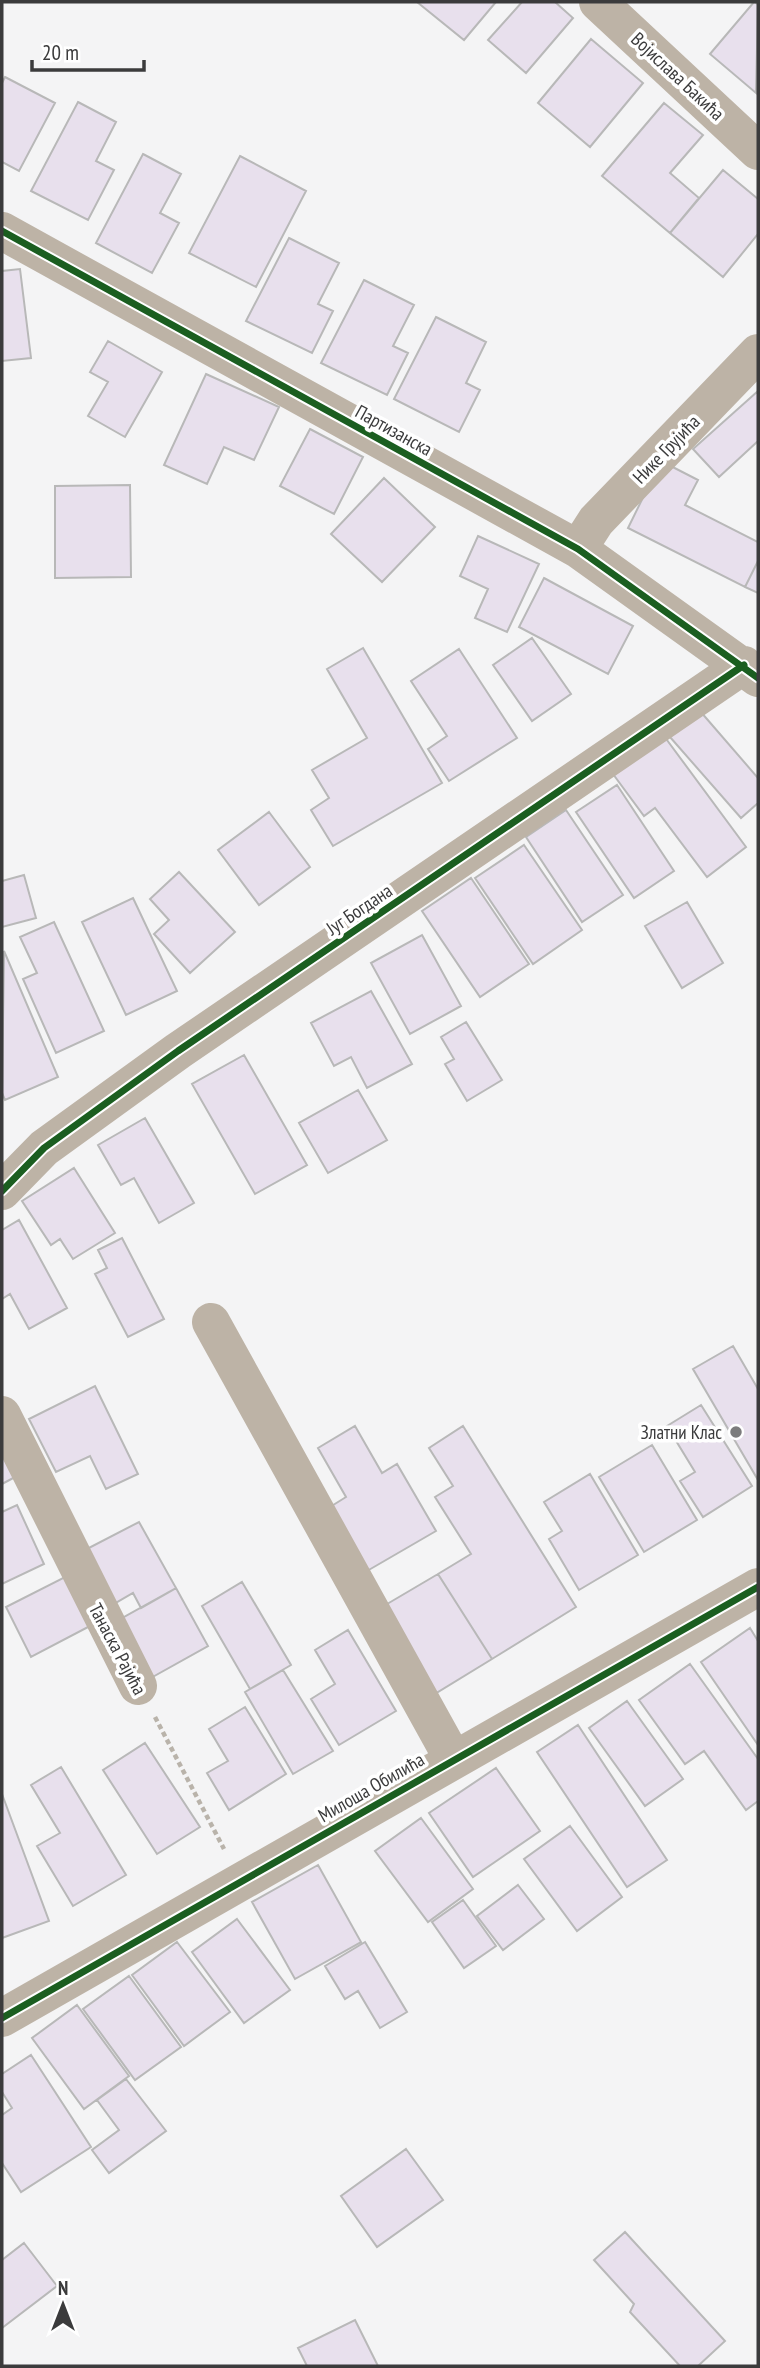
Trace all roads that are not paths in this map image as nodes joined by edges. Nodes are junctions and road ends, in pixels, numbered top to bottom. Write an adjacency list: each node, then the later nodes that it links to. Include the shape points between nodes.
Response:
1 (598, 2): 2 (street, Војислава Бакића)
2 (758, 150)
3 (2, 231): 5 (street, Партизанска)
4 (758, 353): 5 (street, Нике Грујића, via 596,522)
5 (578, 549): 6 (street, Партизанска)
6 (751, 671): 7 (street, Југ Богдана, via 178,1051 44,1148)
7 (2, 1191)
8 (211, 1322): 12 (street)
9 (2, 1415): 11 (street, Танаска Рајића)
10 (758, 1587): 12 (street, Милоша Обилића)
11 (138, 1686)
12 (453, 1759): 13 (street, Милоша Обилића)
13 (2, 2018)

